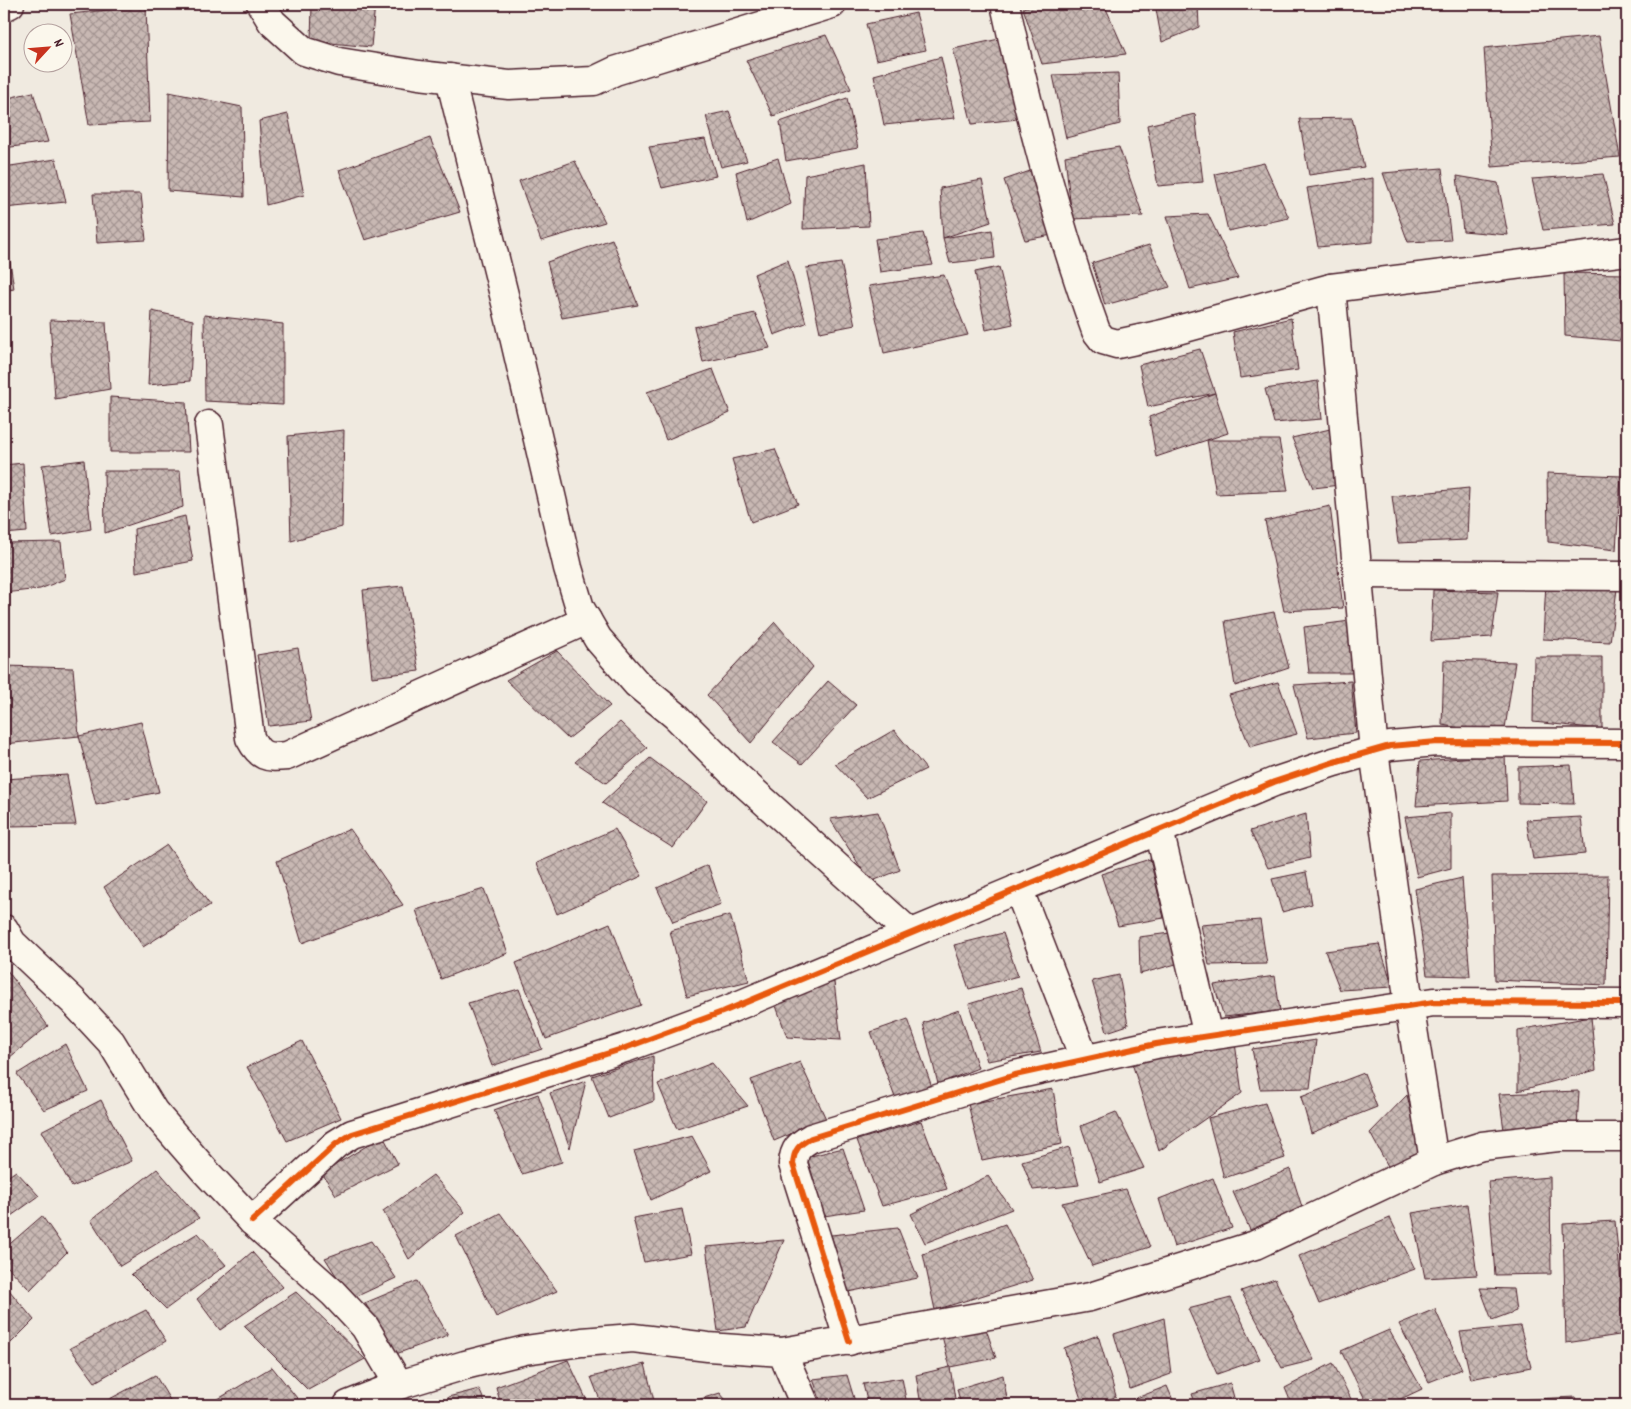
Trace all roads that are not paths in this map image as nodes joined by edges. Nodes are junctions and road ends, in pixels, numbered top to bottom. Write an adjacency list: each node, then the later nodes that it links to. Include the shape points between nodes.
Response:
1 (10, 4): 5 (street)
2 (261, 4): 6 (street, via 272,22 304,51 339,62)
3 (832, 4): 6 (street, via 615,71 594,81 509,84)
4 (1005, 4): 8 (street, via 1028,112 1068,256 1096,331 1103,340 1117,344 1163,334)
5 (4, 7)
6 (450, 78): 12 (street, via 568,568)
7 (1627, 251): 8 (street)
8 (1331, 288): 10 (street)
9 (209, 425): 12 (street, via 250,738 258,752 271,758 287,756)
10 (1358, 574): 11 (street); 14 (street)
11 (1627, 576)
12 (587, 620): 18 (street, via 598,639 637,684 676,716 731,771)
13 (1627, 743): 14 (street, via 1437,742 1390,746)
14 (1374, 751): 15 (street, via 1274,782); 20 (street)
15 (1159, 830): 16 (street); 21 (street)
16 (1018, 888): 18 (street); 22 (street)
17 (4, 929): 25 (street, via 12,943 111,1042 154,1112)
18 (910, 933): 25 (street, via 726,1011 634,1045 352,1134 336,1144)
19 (1627, 1003): 20 (street)
20 (1409, 1004): 21 (street); 24 (street)
21 (1208, 1036): 22 (street)
22 (1084, 1058): 26 (street, via 1015,1075 800,1144 794,1152 794,1164)
23 (1627, 1137): 24 (street, via 1558,1137 1482,1146)
24 (1434, 1161): 26 (street, via 1255,1245 1090,1297)
25 (252, 1221): 28 (street, via 333,1292 365,1327)
26 (849, 1341): 27 (street)
27 (782, 1352): 28 (street, via 634,1338 582,1342 525,1350); 30 (street)
28 (399, 1386): 29 (street)
29 (348, 1405)
30 (805, 1405)

